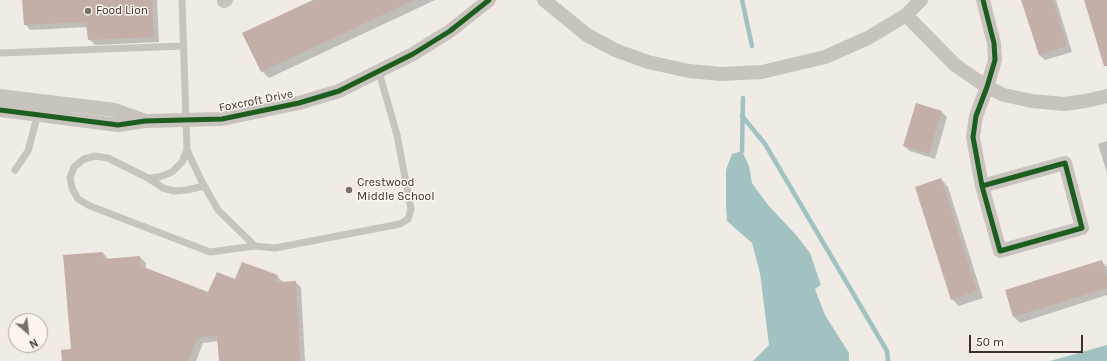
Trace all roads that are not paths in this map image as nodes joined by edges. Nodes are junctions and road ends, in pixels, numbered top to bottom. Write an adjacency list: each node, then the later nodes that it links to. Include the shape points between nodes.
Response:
1 (182, 0): 7 (lane)
2 (489, 0): 9 (street, Foxcroft Drive, via 450,31)
3 (544, 0): 6 (street, via 587,35 615,50 648,62 689,72 722,74 762,72 825,57 868,38)
4 (921, 0): 6 (street)
5 (983, 0): 10 (street, via 995,60)
6 (906, 15): 10 (street, via 955,65)
7 (183, 46): 8 (lane); 16 (lane)
8 (0, 53)
9 (379, 72): 16 (street, Foxcroft Drive, via 339,91 299,103 222,119); 23 (lane, via 397,135 410,209 408,219 400,224 275,248)
10 (987, 87): 12 (street, via 1004,95 1032,102 1064,104); 22 (street, via 976,116 973,137)
11 (0, 96): 14 (street, Foxcroft Drive)
12 (1107, 96)
13 (0, 110): 15 (street, Foxcroft Drive)
14 (115, 110): 15 (lane, via 99,114 45,110); 17 (street, Foxcroft Drive)
15 (41, 115): 17 (street, Foxcroft Drive, via 118,125); 19 (lane, via 36,121 28,151)
16 (184, 120): 17 (street, Foxcroft Drive); 18 (lane)
17 (145, 121)
18 (187, 150): 20 (lane, via 182,162 172,172); 21 (lane)
19 (15, 170)
20 (148, 178): 21 (lane, via 163,188 174,191); 23 (lane, via 108,158 95,156 84,159 74,167 70,178 78,199 90,206 210,252)
21 (204, 186): 23 (lane, via 218,210)
22 (982, 186): 22 (street, via 1000,251 1082,228 1065,164)
23 (254, 246)

